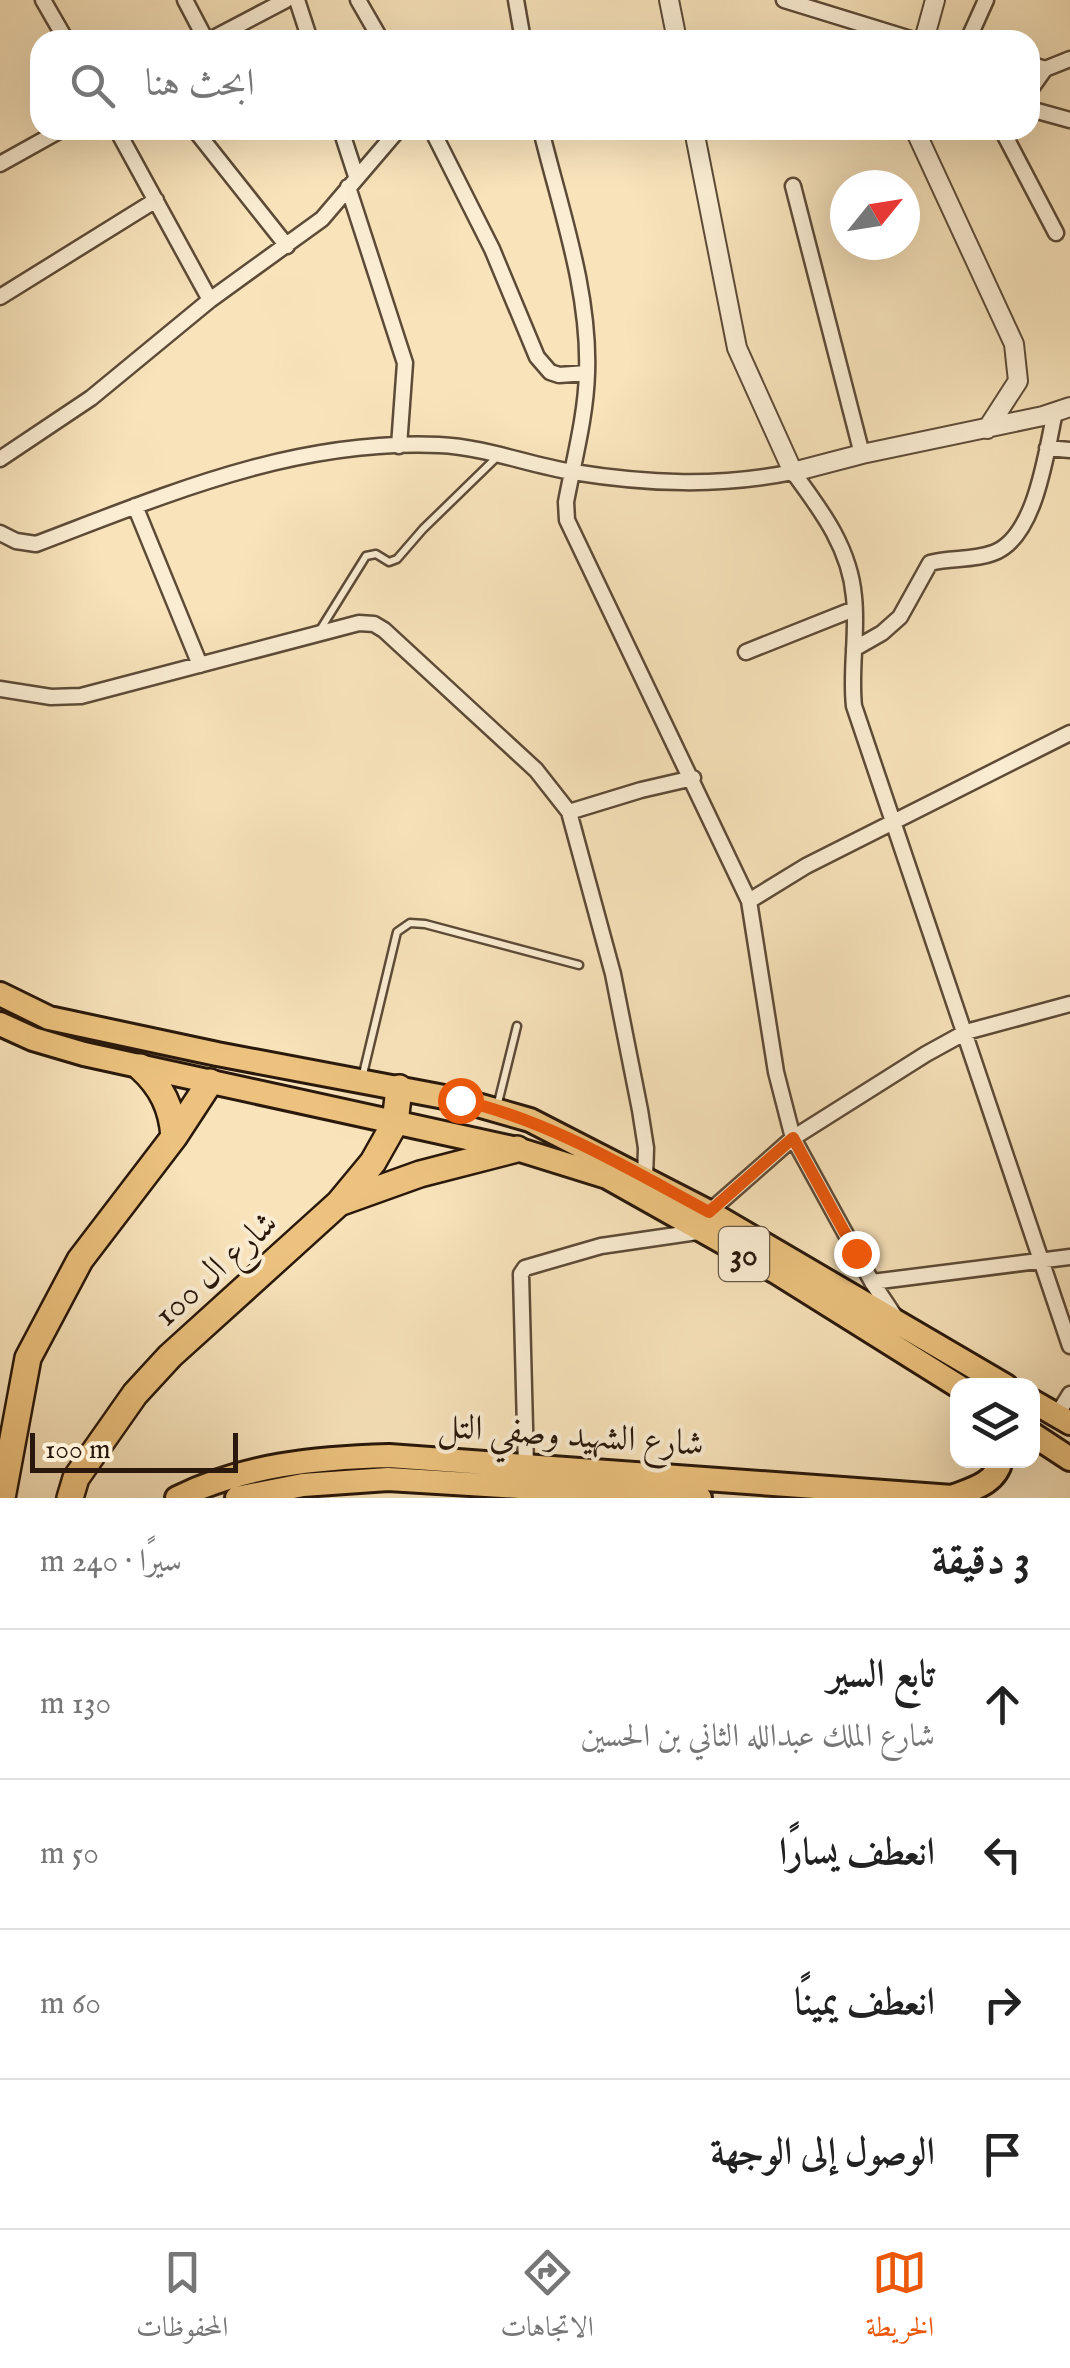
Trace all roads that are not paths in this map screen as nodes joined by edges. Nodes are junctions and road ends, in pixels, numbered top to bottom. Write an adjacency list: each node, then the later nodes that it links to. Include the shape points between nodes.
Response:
1 (44, 0): 11 (street)
2 (185, 0): 12 (street)
3 (286, 0): 13 (street)
4 (297, 0): 14 (street)
5 (358, 0): 15 (street)
6 (516, 0): 16 (street)
7 (669, 0): 17 (street)
8 (784, 0): 18 (street)
9 (935, 0): 19 (street)
10 (986, 0): 20 (street)
11 (60, 30)
12 (202, 30)
13 (228, 30)
14 (307, 30)
15 (375, 30)
16 (522, 30)
17 (675, 30)
18 (882, 30)
19 (927, 30)
20 (972, 30)
21 (1070, 59): 22 (street)
22 (1040, 65)
23 (1040, 112): 24 (street)
24 (1070, 120)
25 (43, 140): 35 (street)
26 (123, 140): 38 (street)
27 (203, 140): 40 (street)
28 (342, 140): 36 (street)
29 (389, 140): 36 (street)
30 (437, 140): 43 (street, via 536,357 559,375)
31 (543, 140): 43 (street, via 580,289)
32 (696, 140): 53 (street, via 736,348)
33 (920, 140): 45 (street, via 1014,344 1018,381)
34 (1007, 140): 39 (street)
35 (0, 163)
36 (352, 182): 40 (street, via 322,219); 46 (street, via 405,363)
37 (794, 186): 50 (street)
38 (156, 200): 41 (street); 42 (street)
39 (1056, 233)
40 (287, 246): 42 (street)
41 (0, 297)
42 (210, 300): 51 (street, via 91,398)
43 (587, 373): 52 (street)
44 (1062, 410): 45 (street); 47 (street)
45 (987, 428): 50 (street)
46 (399, 446): 49 (street); 54 (street, via 254,465)
47 (1046, 448): 48 (street); 58 (street, via 1029,511 1012,542 978,557 930,564 900,617)
48 (1070, 450)
49 (500, 454): 52 (street); 57 (lane, via 398,559 366,556)
50 (862, 454): 53 (street)
51 (0, 460)
52 (572, 472): 53 (street, via 676,484); 63 (street, via 567,520)
53 (792, 472): 56 (street, via 845,556)
54 (135, 506): 55 (street, via 36,544); 60 (street)
55 (0, 533)
56 (854, 609): 58 (street); 59 (street)
57 (317, 635): 60 (street); 64 (street, via 374,624 536,770)
58 (854, 649): 65 (street, via 854,706)
59 (746, 652)
60 (200, 665): 61 (street, via 82,696)
61 (0, 689)
62 (1070, 733): 65 (street)
63 (692, 778): 64 (street); 66 (street)
64 (569, 812): 85 (street, via 613,974 646,1148)
65 (894, 824): 66 (street); 72 (street)
66 (749, 901): 83 (street)
67 (579, 965): 77 (lane, via 410,923 397,932)
68 (6, 1000): 70 (street); 75 (main road, 30, via 49,1018)
69 (1070, 1004): 72 (street)
70 (0, 1023): 74 (main road, 30)
71 (517, 1026): 80 (lane)
72 (966, 1032): 83 (street); 89 (street)
73 (0, 1044): 74 (main road)
74 (48, 1044): 76 (main road, 30)
75 (217, 1054): 77 (main road, 30); 78 (main road)
76 (140, 1067): 78 (main road, 30); 82 (highway, via 169,1106)
77 (362, 1080): 79 (main road, 30)
78 (210, 1082): 81 (main road, 30); 82 (highway)
79 (399, 1088): 80 (main road, 30); 81 (highway, شارع ال 100)
80 (497, 1108): 85 (main road, 30)
81 (395, 1123): 84 (main road, 30); 86 (highway, شارع ال 100)
82 (174, 1137): 103 (highway, via 80,1260 28,1358)
83 (793, 1138): 87 (street); 90 (street)
84 (518, 1149): 86 (highway); 87 (main road, 30, via 607,1176)
85 (645, 1178): 87 (main road, 30)
86 (339, 1203): 101 (highway, شارع ال 100, via 170,1356 113,1421)
87 (707, 1222): 91 (main road, 30); 94 (main road, 30); 99 (street, via 524,1268)
88 (1070, 1257): 89 (street)
89 (1040, 1262): 90 (street); 92 (street)
90 (872, 1282): 91 (street)
91 (900, 1324): 93 (main road, 30)
92 (1070, 1346)
93 (992, 1378)
94 (950, 1381)
95 (1040, 1403): 96 (main road)
96 (1066, 1411)
97 (1040, 1439): 98 (main road)
98 (1070, 1458)
99 (526, 1466): 102 (main road, شارع الشهيد وصفي التل); 104 (main road, شارع الشهيد وصفي التل, via 320,1458 255,1470)
100 (999, 1468): 102 (main road, via 984,1484)
101 (73, 1488)
102 (952, 1497): 107 (main road, شارع الشهيد وصفي التل)
103 (2, 1498)
104 (177, 1498)
105 (238, 1498): 106 (main road, شارع الشهيد وصفي التل, via 388,1479)
106 (700, 1498)
107 (966, 1498)

